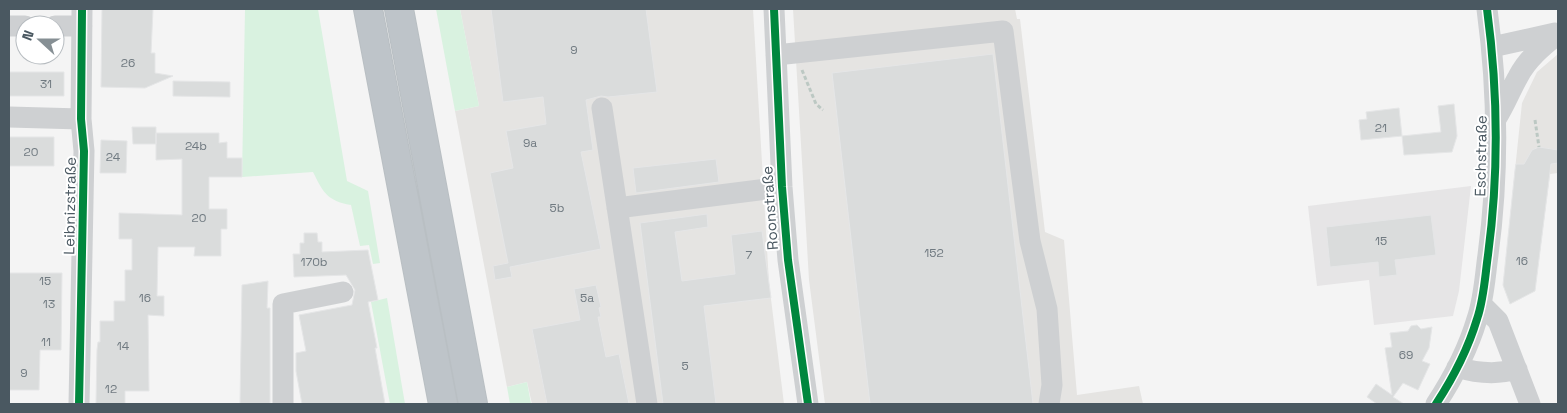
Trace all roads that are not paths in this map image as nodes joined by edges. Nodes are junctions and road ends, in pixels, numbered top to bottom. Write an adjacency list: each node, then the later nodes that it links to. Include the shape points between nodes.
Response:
1 (368, 9): 22 (highway)
2 (399, 9): 23 (highway)
3 (774, 9): 9 (street, Roonstraße)
4 (1487, 9): 8 (street, Eschstraße)
5 (82, 18): 6 (street); 12 (street, Leibnizstraße)
6 (65, 23)
7 (1558, 34): 8 (street); 13 (street, via 1539,50 1518,76)
8 (1492, 47): 13 (street, Eschstraße)
9 (776, 55): 14 (street, Roonstraße); 26 (street, via 1003,31 1030,242 1047,309 1052,385)
10 (602, 108): 15 (street)
11 (9, 117): 12 (street)
12 (82, 119): 20 (street, Leibnizstraße)
13 (1496, 119): 17 (street, Eschstraße, via 1494,203)
14 (782, 187): 15 (street); 25 (street, Roonstraße, via 795,318)
15 (617, 208): 24 (street)
16 (343, 292): 21 (street, via 283,304)
17 (1481, 304): 18 (street, Eschstraße, via 1467,348); 19 (street, via 1498,321)
18 (1457, 367): 19 (street, via 1503,373); 27 (street, Eschstraße)
19 (1517, 369): 28 (street)
20 (79, 404)
21 (282, 404)
22 (443, 404)
23 (473, 404)
24 (647, 404)
25 (808, 404)
26 (1049, 404)
27 (1436, 404)
28 (1530, 404)

